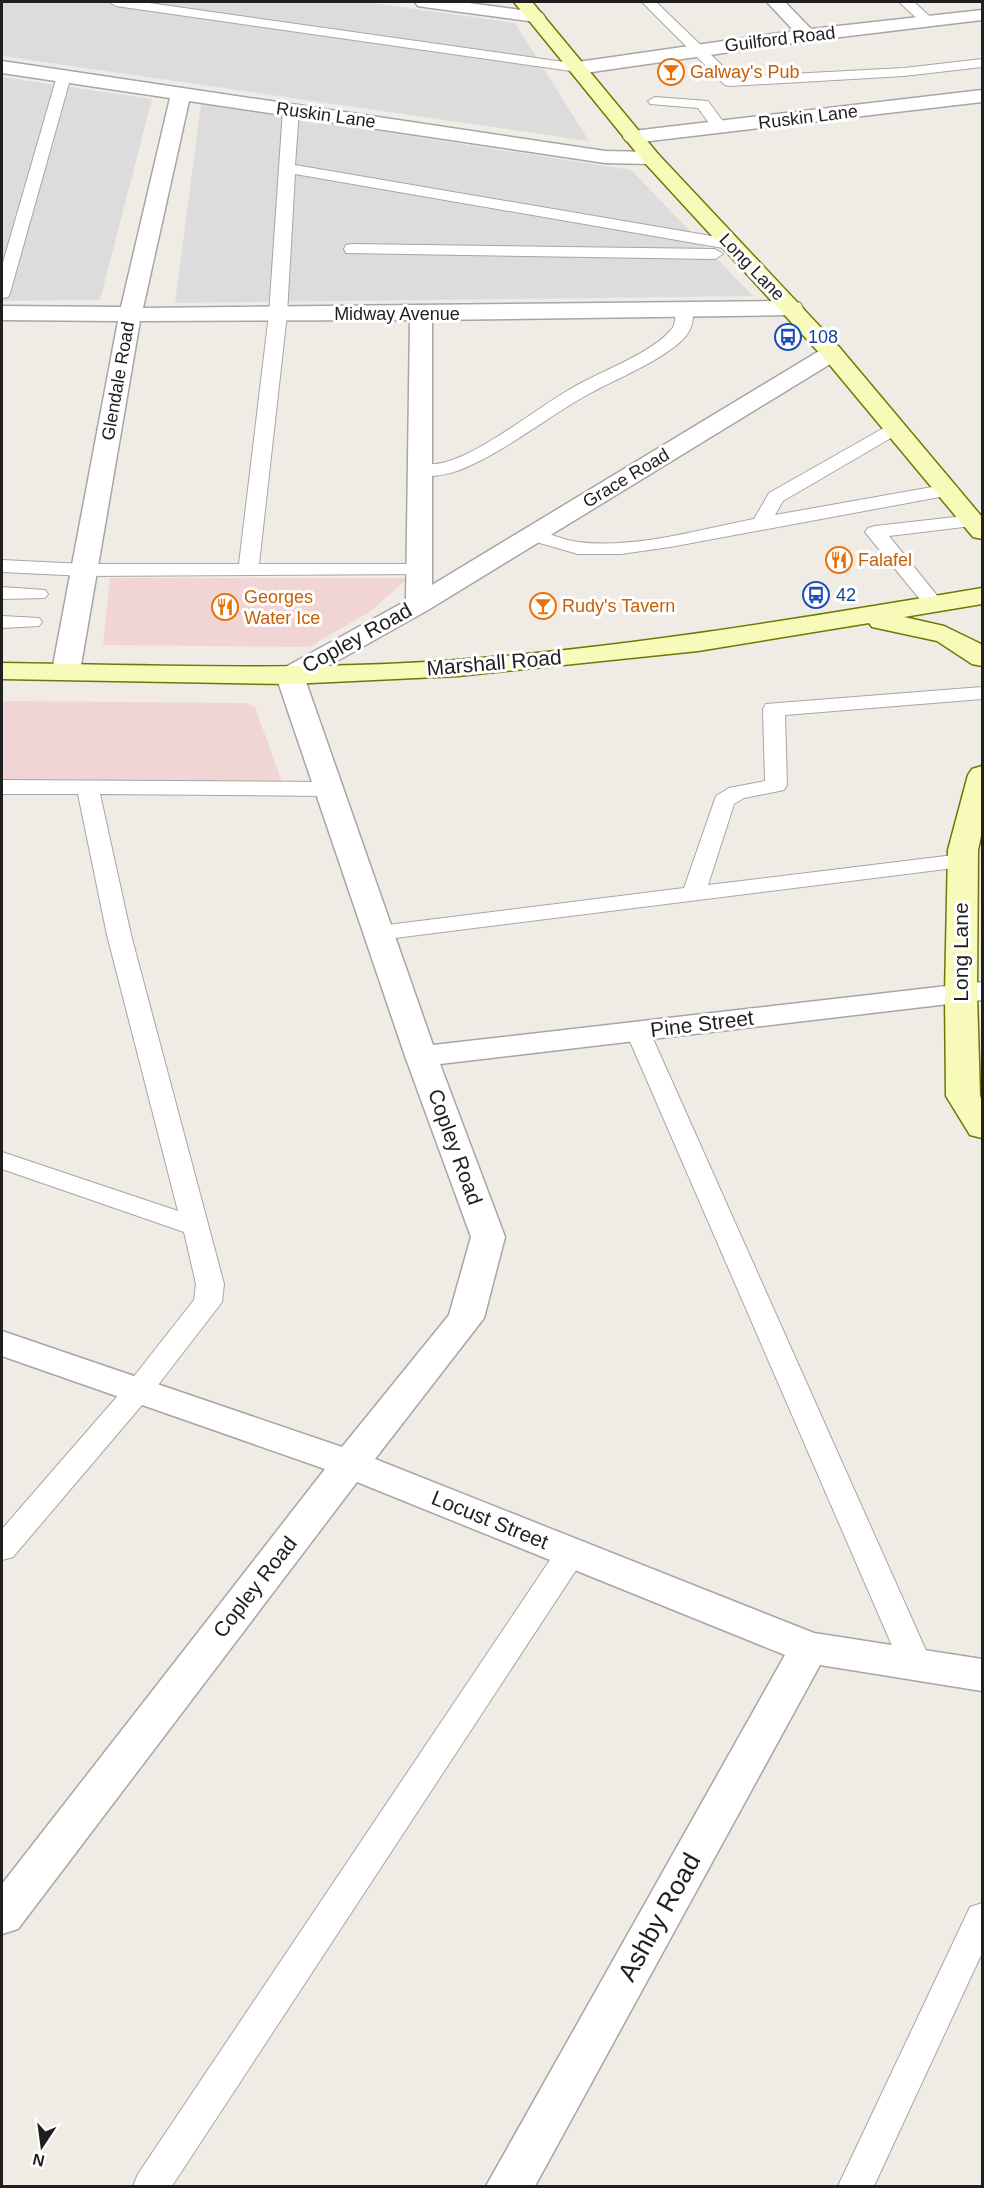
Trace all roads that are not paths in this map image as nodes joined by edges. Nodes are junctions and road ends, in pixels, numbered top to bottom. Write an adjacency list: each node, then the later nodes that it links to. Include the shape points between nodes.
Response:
1 (116, 2): 13 (lane)
2 (424, 2): 6 (street)
3 (649, 2): 10 (lane)
4 (776, 2): 9 (street)
5 (906, 2): 8 (lane)
6 (529, 9): 13 (street, Long Lane)
7 (982, 15): 8 (street, Guilford Road)
8 (928, 21): 9 (street, Guilford Road)
9 (807, 35): 10 (street, Guilford Road)
10 (695, 50): 11 (lane, via 730,82 904,72); 13 (street, Guilford Road)
11 (982, 63)
12 (2, 67): 14 (street, Ruskin Lane)
13 (578, 68): 20 (street, Long Lane)
14 (64, 76): 15 (street, Ruskin Lane); 25 (lane)
15 (181, 94): 18 (street, Ruskin Lane); 31 (street, Glendale Road)
16 (982, 96): 19 (street, Ruskin Lane)
17 (656, 100): 19 (lane, via 703,104)
18 (291, 110): 21 (street, Ruskin Lane, via 605,157); 22 (lane)
19 (719, 127): 20 (street, Ruskin Lane)
20 (633, 137): 21 (street, Long Lane)
21 (651, 158): 24 (street, Long Lane)
22 (287, 168): 24 (lane); 29 (lane)
23 (352, 249): 24 (lane)
24 (735, 249): 26 (street, Long Lane)
25 (2, 293)
26 (792, 308): 27 (street, Midway Avenue); 32 (street, Long Lane)
27 (684, 310): 30 (street, Midway Avenue); 34 (lane, via 680,332 666,345 578,392 480,454 450,467)
28 (2, 313): 31 (street, Midway Avenue)
29 (278, 314): 30 (street, Midway Avenue); 31 (street, Midway Avenue); 41 (lane)
30 (421, 314): 34 (street, Copley Road)
31 (130, 315): 40 (street, Glendale Road)
32 (832, 353): 33 (street, Long Lane); 38 (street, Grace Road)
33 (896, 427): 35 (street, Long Lane); 36 (lane, via 776,496)
34 (421, 471): 42 (street, Copley Road)
35 (949, 490): 36 (lane); 37 (street, Long Lane)
36 (761, 523): 38 (lane, via 618,547 577,548)
37 (978, 526): 47 (lane, via 875,532)
38 (533, 535): 46 (street, Grace Road)
39 (2, 566): 40 (lane)
40 (84, 570): 41 (lane); 53 (street, Glendale Road)
41 (248, 570): 42 (lane)
42 (421, 570): 46 (street, Copley Road)
43 (2, 593): 44 (lane)
44 (38, 594)
45 (982, 596): 47 (street, Marshall Road)
46 (419, 604): 54 (street, Copley Road)
47 (934, 604): 48 (street, Marshall Road)
48 (855, 616): 51 (street, via 939,631); 54 (street, Marshall Road, via 698,643 458,668)
49 (2, 622): 50 (lane)
50 (32, 622)
51 (982, 658)
52 (2, 671): 53 (street, Marshall Road)
53 (66, 671): 54 (street, Marshall Road)
54 (290, 676): 59 (street, Copley Road)
55 (982, 693): 62 (lane, via 774,709 776,785 737,793 724,801)
56 (982, 774): 60 (street, Long Lane)
57 (2, 787): 58 (lane)
58 (88, 788): 59 (lane); 69 (lane, via 119,935)
59 (329, 789): 63 (street, Copley Road)
60 (978, 803): 61 (street, Long Lane)
61 (962, 861): 62 (lane); 64 (street, Long Lane)
62 (694, 894): 63 (lane)
63 (379, 933): 66 (street, Copley Road)
64 (972, 993): 65 (street, Pine Street); 67 (street, Long Lane, via 963,1096)
65 (638, 1032): 66 (street, Pine Street); 76 (lane)
66 (421, 1056): 72 (street, Copley Road, via 488,1237 466,1318)
67 (982, 1128)
68 (2, 1160): 69 (lane)
69 (196, 1227): 71 (lane, via 210,1284 208,1302)
70 (2, 1343): 71 (street, Locust Street)
71 (138, 1391): 72 (street, Locust Street); 73 (lane)
72 (350, 1464): 74 (street, Locust Street); 78 (street, Copley Road)
73 (2, 1549)
74 (572, 1553): 75 (street, Locust Street); 80 (lane)
75 (809, 1648): 76 (street, Locust Street); 81 (street, Ashby Road)
76 (916, 1664): 77 (street, Locust Street)
77 (982, 1675)
78 (2, 1916)
79 (982, 1917): 82 (lane)
80 (151, 2187)
81 (510, 2187)
82 (856, 2187)

